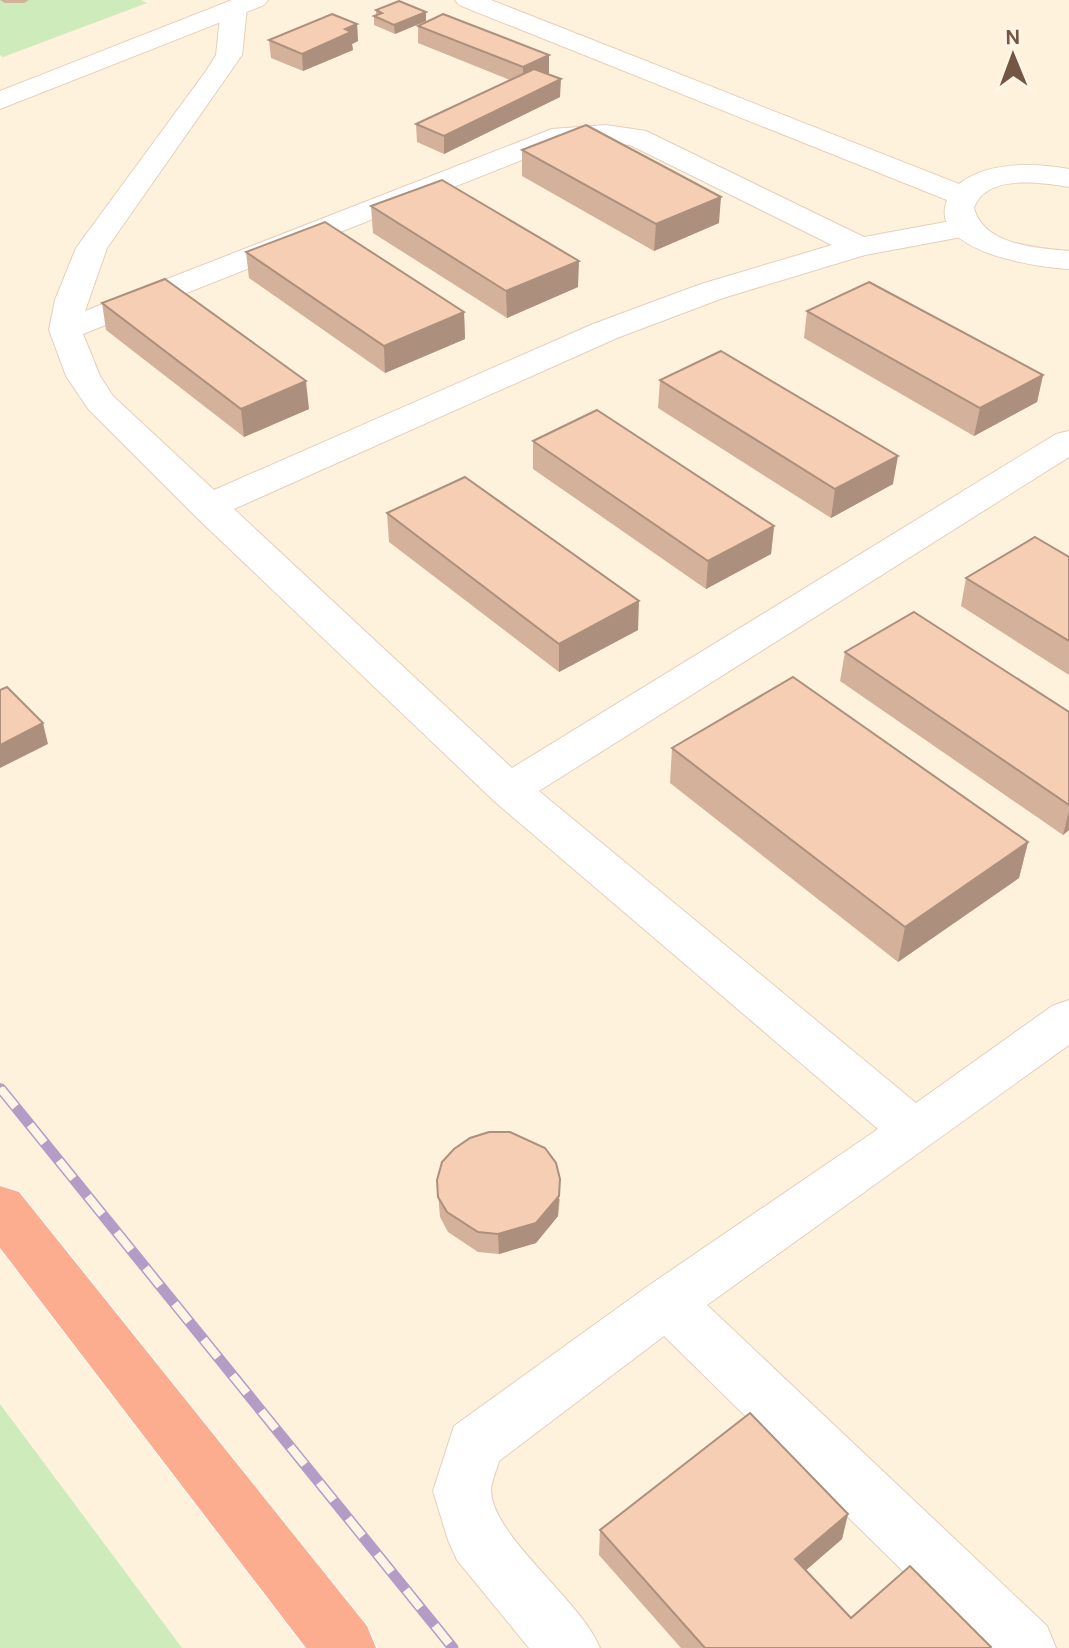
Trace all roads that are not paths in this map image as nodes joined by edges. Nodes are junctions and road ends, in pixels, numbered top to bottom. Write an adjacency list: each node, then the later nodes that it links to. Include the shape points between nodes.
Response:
1 (203, 0): 5 (street)
2 (468, 0): 9 (street)
3 (523, 0): 8 (street)
4 (245, 4): 6 (street); 12 (street, via 219,73 92,248)
5 (0, 79)
6 (0, 101)
7 (1067, 174): 8 (street)
8 (989, 180): 9 (street)
9 (965, 212): 10 (street); 11 (street, via 983,240 1008,251)
10 (860, 247): 12 (street, via 636,137 552,138); 14 (street, via 712,291 605,331)
11 (1069, 260)
12 (65, 330): 14 (street, via 83,376 101,403)
13 (1069, 442): 15 (street)
14 (207, 507): 15 (street)
15 (509, 790): 17 (street)
16 (1069, 1019): 17 (street)
17 (915, 1131): 19 (street)
18 (0, 1208): 20 (highway)
19 (667, 1303): 21 (street, via 474,1445 462,1491 478,1540); 22 (street)
20 (345, 1648)
21 (569, 1648)
22 (1025, 1648)

